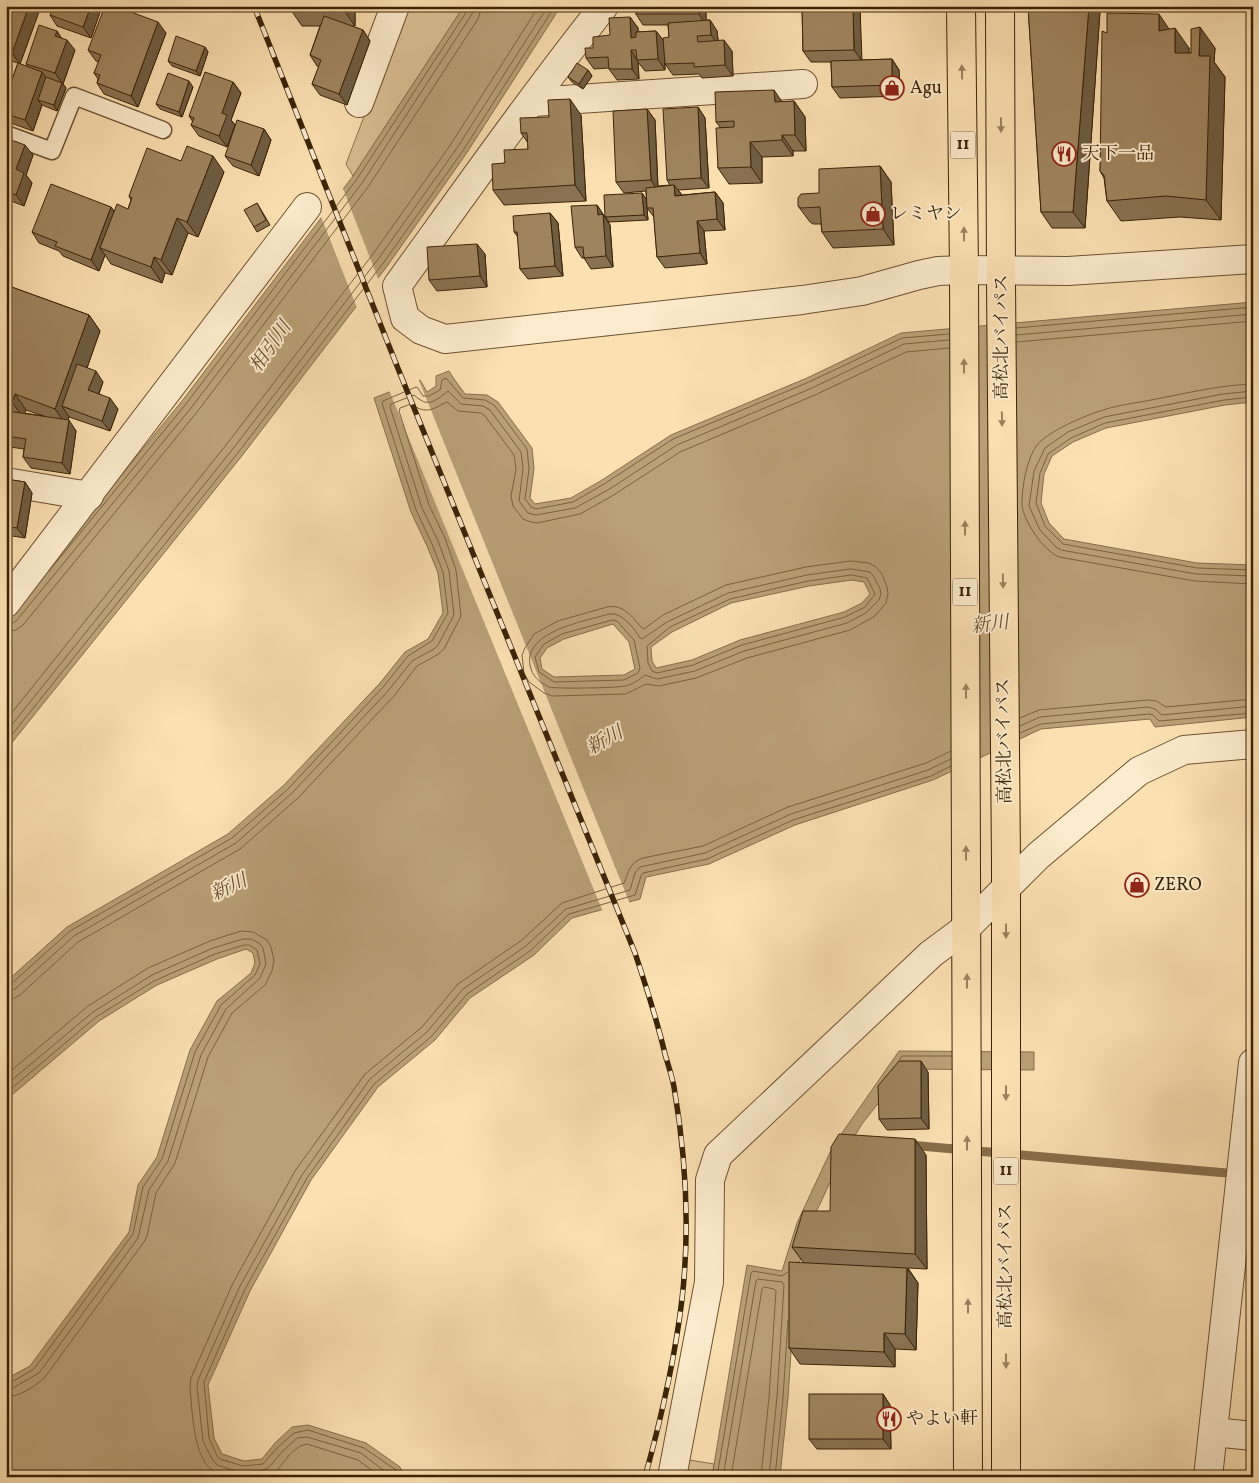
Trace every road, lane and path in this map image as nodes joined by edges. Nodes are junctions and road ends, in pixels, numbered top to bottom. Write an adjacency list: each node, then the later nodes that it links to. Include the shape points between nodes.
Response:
1 (395, 6): 7 (street)
2 (604, 6): 6 (street)
3 (961, 6): 12 (highway, 11, one-way to 3)
4 (1000, 6): 13 (highway, 高松北バイパス / 11, one-way to 13)
5 (803, 84): 6 (street)
6 (531, 102): 12 (street, via 397,286 405,318 421,330 445,339 793,301 862,291 938,272)
7 (359, 103)
8 (163, 130): 9 (lane, via 74,96 52,152)
9 (6, 134)
10 (307, 207): 15 (street)
11 (1253, 259): 13 (street)
12 (964, 276): 13 (street); 19 (highway, 11, one-way to 12)
13 (1001, 276): 18 (highway, 高松北バイパス / 11, one-way to 18)
14 (6, 482): 15 (street)
15 (89, 496): 16 (street)
16 (6, 604)
17 (1253, 744): 18 (street, via 1184,750 1139,771 1038,856)
18 (1006, 876): 19 (street); 25 (highway, 高松北バイパス / 11, one-way to 25)
19 (966, 915): 23 (street, via 931,954 718,1155 710,1180 709,1282); 24 (highway, 11, one-way to 19)
20 (1253, 1063): 21 (street)
21 (1213, 1432): 22 (street); 26 (street)
22 (1253, 1436)
23 (672, 1477)
24 (968, 1477)
25 (1006, 1477)
26 (1208, 1477)

